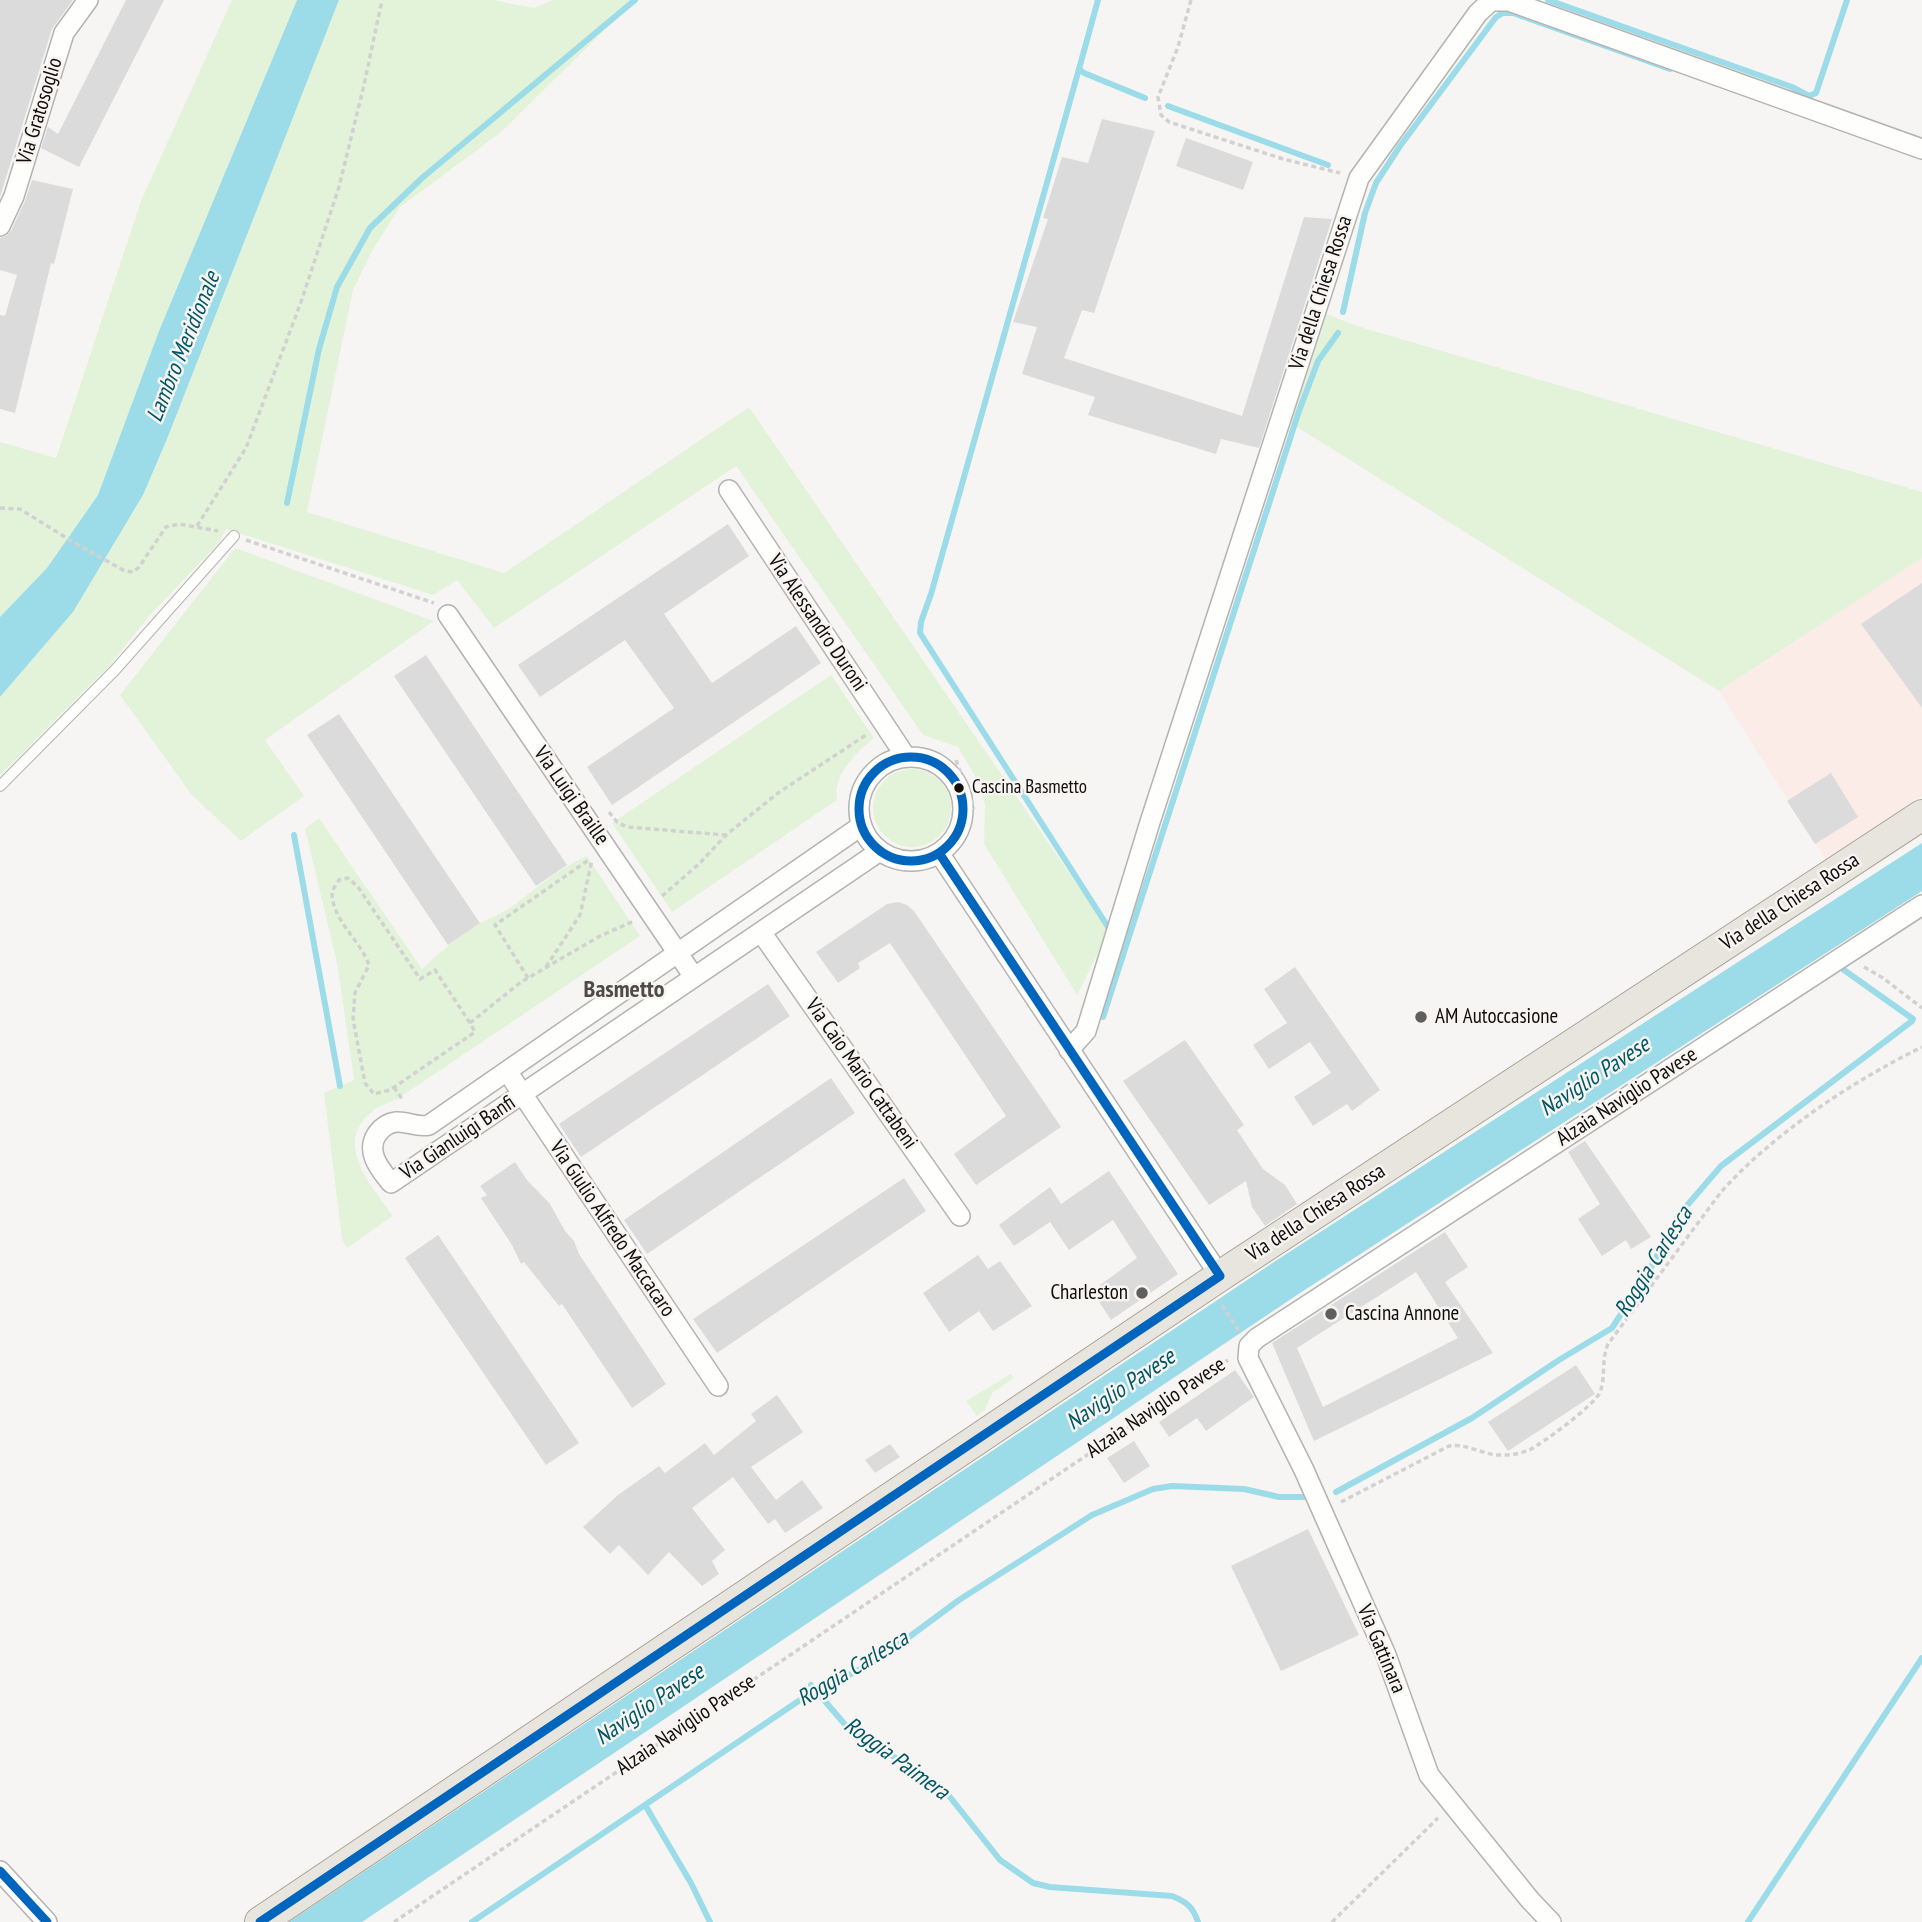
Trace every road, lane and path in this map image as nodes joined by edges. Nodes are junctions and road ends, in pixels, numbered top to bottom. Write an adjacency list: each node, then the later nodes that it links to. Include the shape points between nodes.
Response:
1 (88, 0): 6 (street, Via Gratosoglio, via 64,33 14,196)
2 (382, 0): 9 (path, via 339,187 301,302 246,448)
3 (1191, 0): 5 (path, via 1158,97 1164,119 1283,159)
4 (1922, 149): 5 (street, Via della Chiesa Rossa, via 1509,1 1491,1)
5 (1359, 177): 36 (street, Via della Chiesa Rossa, via 1086,1031)
6 (0, 226)
7 (729, 490): 14 (street, Via Alessandro Duroni)
8 (0, 508): 9 (path, via 20,509 122,570 133,572 166,527)
9 (197, 526): 10 (path)
10 (234, 536): 11 (path); 16 (lane, via 115,670)
11 (432, 600)
12 (448, 615): 28 (street, Via Luigi Braille)
13 (871, 732): 21 (path, via 778,793)
14 (906, 757): 20 (street, via 884,764 867,779 858,803); 23 (street, via 939,765 960,790 961,822)
15 (956, 760): 17 (path)
16 (0, 786)
17 (974, 809)
18 (609, 812): 21 (path, via 627,827)
19 (1922, 815): 42 (main road, Via della Chiesa Rossa)
20 (861, 825): 22 (street); 28 (street, Via Gianluigi Banfi)
21 (726, 835): 24 (path)
22 (880, 851): 23 (street, via 908,861); 27 (street, Via Gianluigi Banfi)
23 (939, 853): 36 (street)
24 (658, 901)
25 (1922, 905): 29 (street, Alzaia Naviglio Pavese)
26 (636, 921): 30 (path)
27 (761, 932): 31 (street, Via Gianluigi Banfi); 41 (street, Via Caio Mario Cattabeni)
28 (678, 953): 31 (street, Via Luigi Braille); 37 (street, Via Gianluigi Banfi)
29 (1843, 956): 33 (path, via 1883,978); 45 (street, Alzaia Naviglio Pavese, via 1257,1338)
30 (545, 968): 32 (path); 32 (path, via 580,915 592,858 495,925)
31 (694, 977): 39 (street, Via Gianluigi Banfi)
32 (528, 978): 34 (path)
33 (1922, 1008)
34 (470, 1023): 38 (path, via 475,1032); 38 (path, via 435,970 420,979 358,887 348,878 339,880 331,891 335,910 369,965 353,1005 365,1083 374,1094)
35 (1922, 1047): 47 (path, via 1812,1114 1735,1176 1608,1344 1598,1397 1552,1435 1513,1455 1449,1446)
36 (1069, 1049): 42 (street)
37 (507, 1071): 39 (street, Via Giulio Alfredo Maccacaro); 39 (street, Via Gianluigi Banfi, via 429,1125 399,1122 384,1126 373,1143 378,1166 391,1183)
38 (394, 1087): 40 (path)
39 (522, 1095): 46 (street, Via Giulio Alfredo Maccacaro)
40 (402, 1099)
41 (960, 1216)
42 (1220, 1276): 51 (main road, Via della Chiesa Rossa)
43 (1225, 1309): 44 (path)
44 (1235, 1324)
45 (1248, 1352): 47 (street, Via Gattinara); 52 (path, Alzaia Naviglio Pavese, via 1235,1354)
46 (718, 1385)
47 (1322, 1511): 48 (street, Via Gattinara, via 1386,1655 1429,1775)
48 (1452, 1804): 53 (path); 54 (street, Via Gattinara)
49 (0, 1871): 50 (street)
50 (47, 1922)
51 (260, 1922)
52 (394, 1922)
53 (1332, 1922)
54 (1551, 1922)

